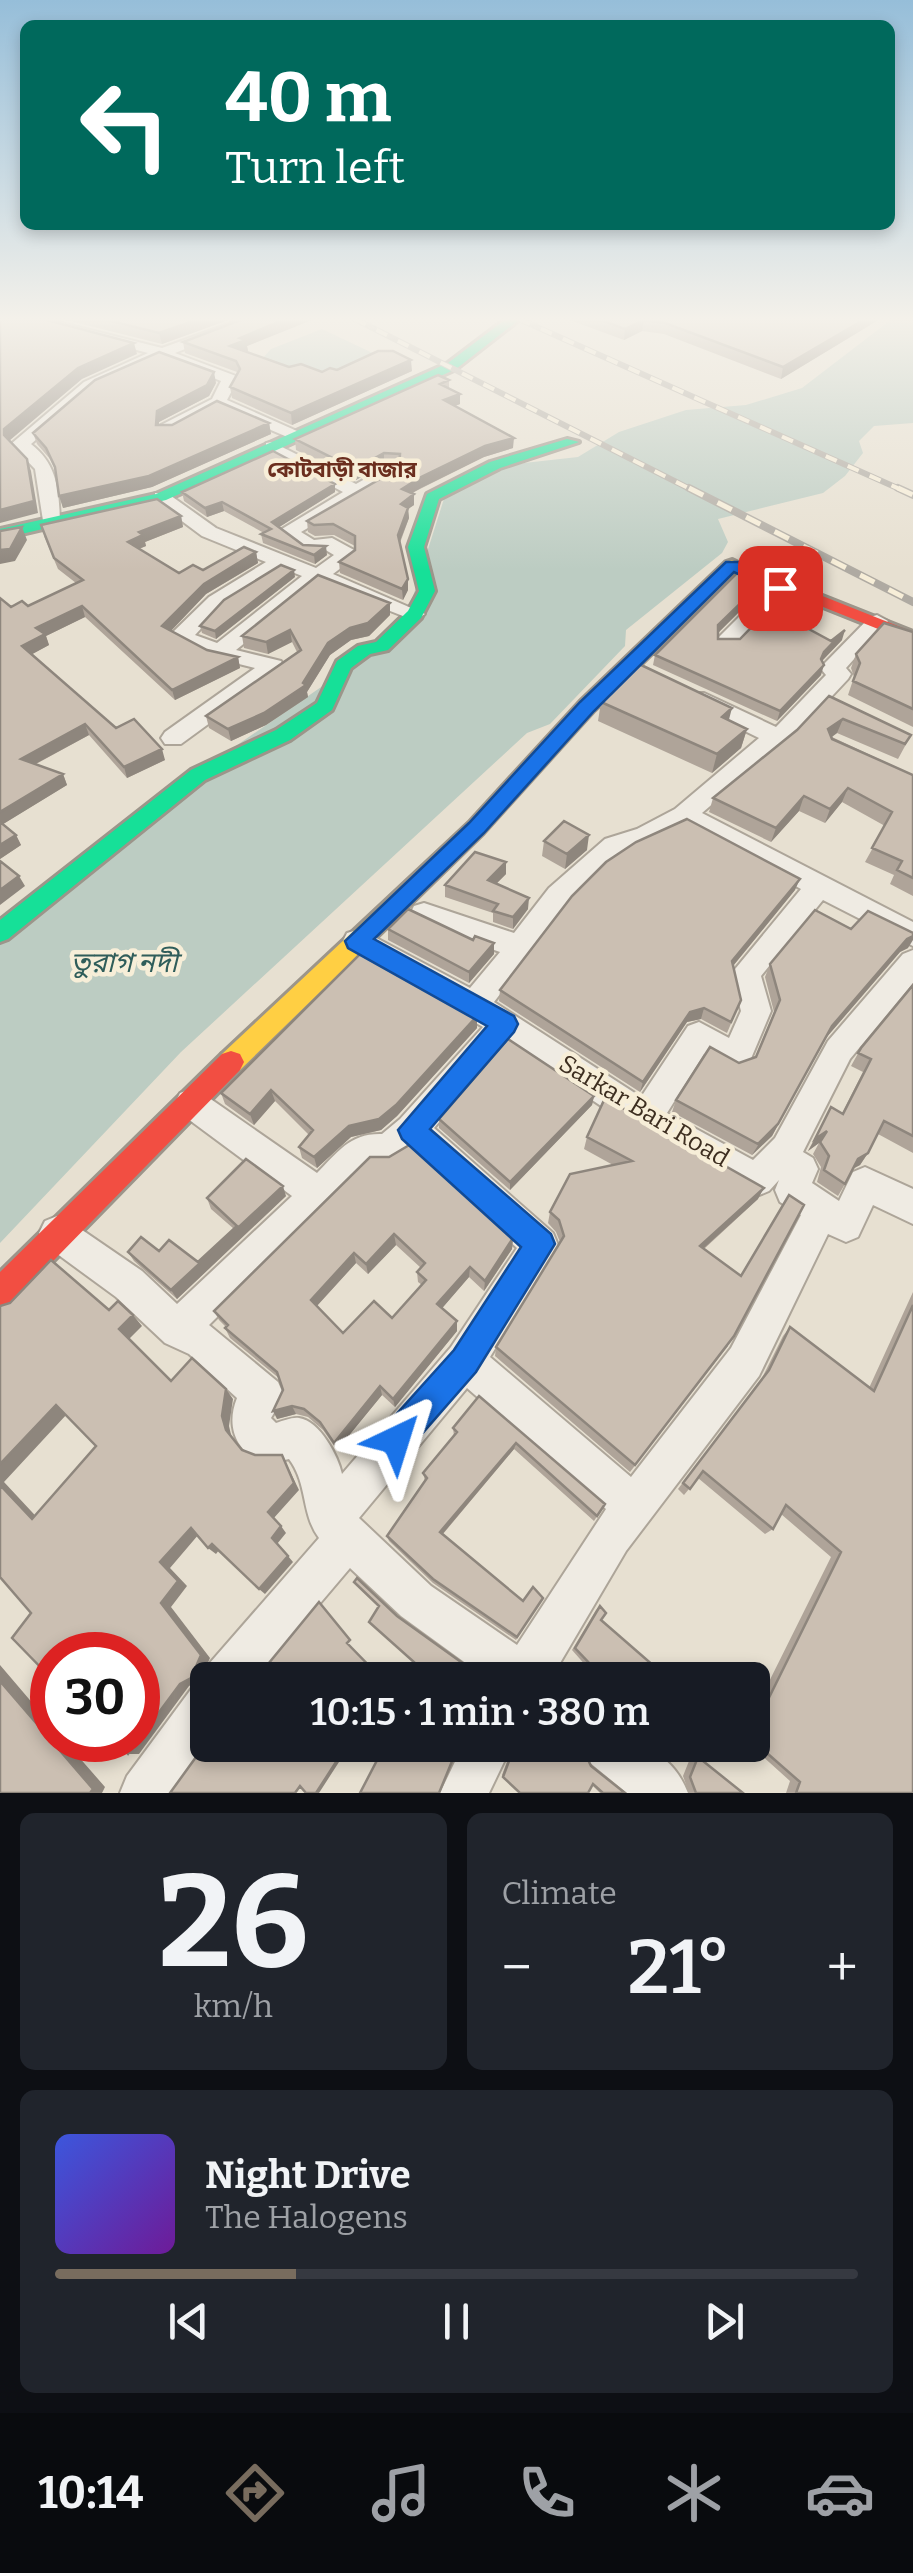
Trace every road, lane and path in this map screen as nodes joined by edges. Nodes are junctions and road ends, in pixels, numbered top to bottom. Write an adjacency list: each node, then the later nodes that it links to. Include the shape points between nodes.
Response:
1 (69, 403): 9 (street)
2 (217, 403): 5 (street)
3 (220, 403): 7 (street)
4 (369, 403): 7 (street)
5 (167, 429)
6 (2, 432): 9 (street)
7 (298, 434): 10 (street)
8 (572, 442): 19 (street, via 495,464 432,498 416,547 427,590)
9 (20, 444): 14 (street, via 44,463)
10 (272, 448): 12 (street); 13 (street)
11 (392, 471): 12 (street)
12 (357, 492): 17 (street, via 286,532 347,554)
13 (162, 497): 14 (street); 16 (street, via 209,532)
14 (50, 523): 15 (street)
15 (0, 534)
16 (279, 561): 17 (street); 23 (street, via 216,601 180,636)
17 (317, 575): 19 (street); 23 (street)
18 (780, 588): 20 (street); 22 (street); 34 (street, via 732,565 638,670 587,706 476,828)
19 (414, 614): 32 (street, via 382,646 343,665 324,706 283,735 198,774)
20 (877, 621): 21 (street); 24 (street, via 832,669)
21 (913, 638)
22 (727, 642)
23 (219, 652): 28 (street, via 273,666)
24 (840, 674): 26 (street, via 830,700); 27 (street)
25 (678, 690): 27 (street)
26 (846, 708)
27 (776, 736): 29 (street)
28 (172, 738)
29 (684, 815): 30 (street); 35 (street, via 614,846 559,895)
30 (818, 888): 33 (street); 40 (street, via 746,974 756,1011 736,1058 699,1035)
31 (424, 914): 35 (street)
32 (0, 933)
33 (913, 935)
34 (357, 941): 37 (street, Sarkar Bari Road); 39 (street)
35 (520, 948): 37 (street)
36 (913, 962): 42 (street, via 839,1050)
37 (474, 1005): 38 (street, Sarkar Bari Road)
38 (505, 1024): 40 (street, Sarkar Bari Road); 41 (street)
39 (191, 1102): 43 (street); 46 (street)
40 (646, 1118): 42 (street, Sarkar Bari Road, via 757,1180)
41 (412, 1130): 43 (street, via 388,1150 363,1149); 49 (street, via 540,1244)
42 (778, 1157): 45 (street, via 800,1169 792,1190)
43 (319, 1195): 48 (street)
44 (913, 1207): 45 (street, via 864,1182 846,1224)
45 (822, 1210): 50 (street, via 745,1362)
46 (57, 1233): 47 (street); 48 (street)
47 (0, 1293)
48 (178, 1330): 51 (street, via 202,1341 264,1396 250,1424 269,1444 296,1437 321,1468)
49 (465, 1361): 50 (street); 51 (street)
50 (635, 1508): 54 (street)
51 (339, 1528): 52 (street); 53 (street, via 416,1601)
52 (238, 1662)
53 (500, 1662)
54 (534, 1662)
55 (190, 1729): 58 (street)
56 (480, 1762): 59 (street)
57 (627, 1762): 60 (street)
58 (144, 1793)
59 (464, 1793)
60 (664, 1793)

